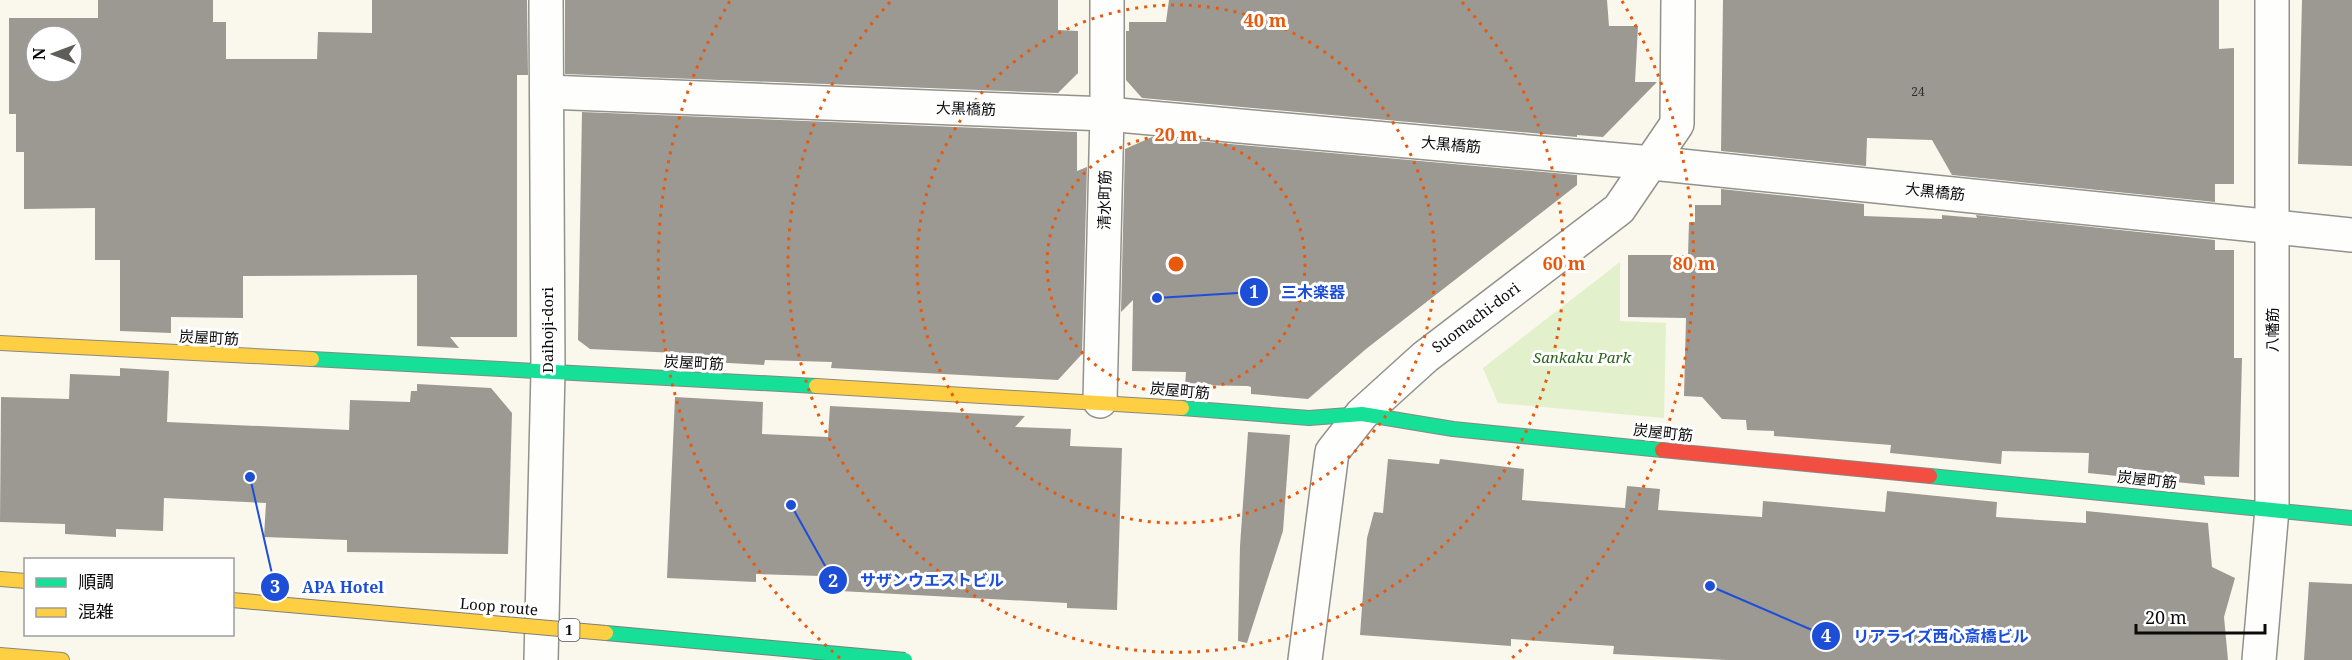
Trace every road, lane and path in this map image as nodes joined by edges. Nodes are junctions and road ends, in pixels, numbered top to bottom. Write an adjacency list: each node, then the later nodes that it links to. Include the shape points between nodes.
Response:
1 (546, 0): 5 (street, Daihoji-dori)
2 (1107, 0): 6 (street, 清水町筋)
3 (1678, 0): 7 (street, Suomachi-dori, via 1677,124)
4 (2272, 0): 8 (street, 八幡筋)
5 (547, 92): 6 (street, 大黒橋筋); 11 (street, Daihoji-dori)
6 (1107, 114): 7 (street, 大黒橋筋); 12 (street, 清水町筋)
7 (1652, 163): 8 (street, 大黒橋筋); 13 (street, Suomachi-dori, via 1619,209 1425,357)
8 (2273, 227): 9 (street, 大黒橋筋); 14 (street, 八幡筋)
9 (2352, 235)
10 (0, 344): 11 (main road, 炭屋町筋)
11 (548, 372): 12 (main road, 炭屋町筋); 21 (street, Daihoji-dori)
12 (1100, 401): 13 (main road, 炭屋町筋, via 1309,418)
13 (1362, 414): 14 (main road, 炭屋町筋, via 1453,429); 23 (street, Suomachi-dori, via 1332,452)
14 (2272, 509): 15 (main road, 炭屋町筋); 24 (street, 八幡筋)
15 (2352, 518)
16 (0, 579): 17 (main road)
17 (24, 581)
18 (234, 600): 22 (main road, Loop route / 1, bridge)
19 (0, 655): 20 (main road)
20 (62, 660)
21 (542, 660)
22 (905, 660)
23 (1305, 660)
24 (2259, 660)

